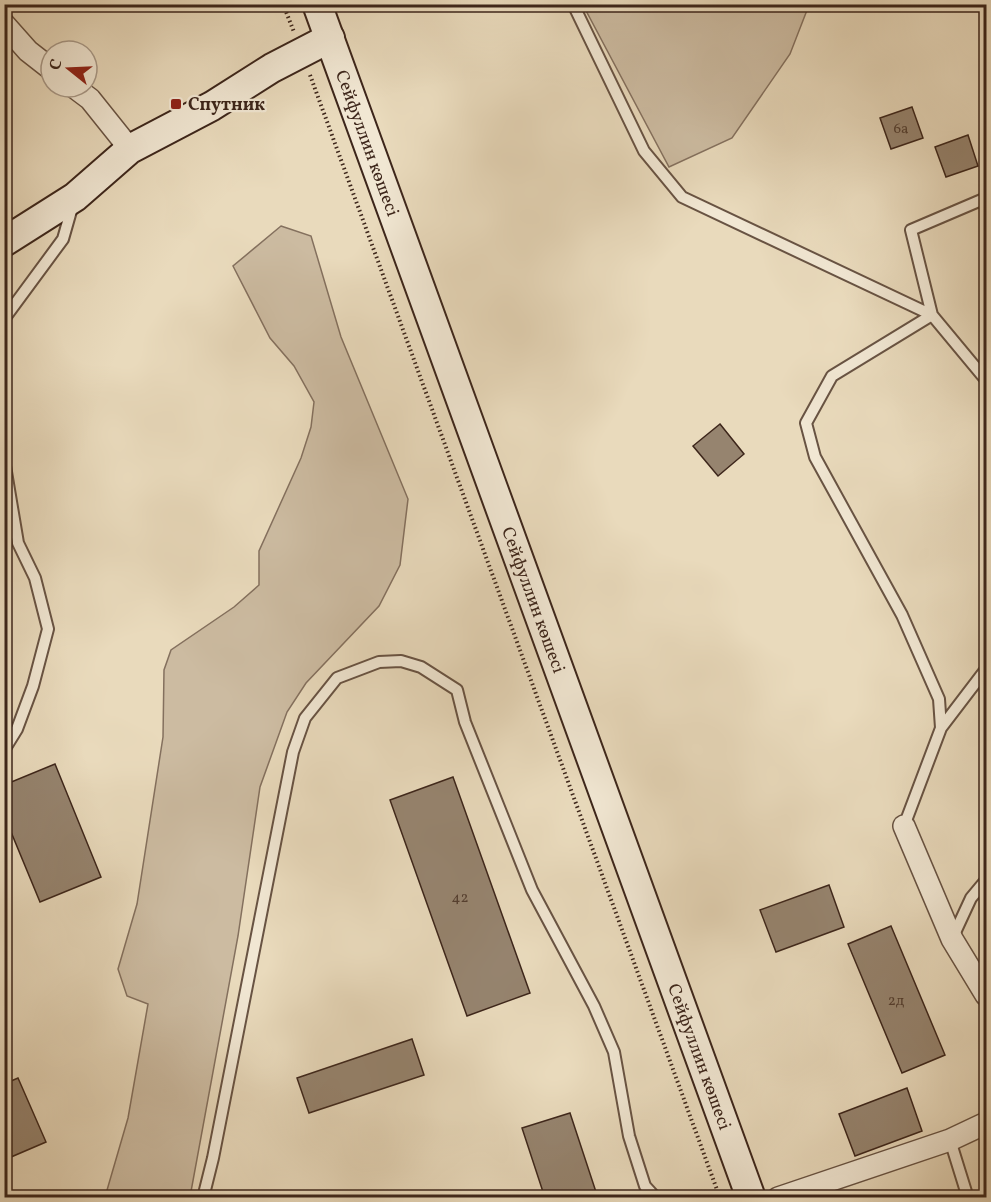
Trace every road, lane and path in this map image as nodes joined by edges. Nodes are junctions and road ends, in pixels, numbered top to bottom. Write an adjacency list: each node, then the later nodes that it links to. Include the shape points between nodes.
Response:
1 (283, 4): 6 (path)
2 (316, 4): 5 (main road, Сейфуллин көшесі)
3 (573, 4): 13 (lane, via 644,151 682,196)
4 (4, 24): 7 (street)
5 (330, 38): 6 (main road); 30 (main road, Сейфуллин көшесі)
6 (302, 52): 9 (main road); 29 (path)
7 (39, 60)
8 (90, 99): 9 (street)
9 (130, 149): 10 (main road)
10 (75, 197): 12 (main road); 14 (lane, via 63,238)
11 (987, 198): 13 (lane, via 911,230)
12 (4, 242)
13 (932, 315): 15 (lane); 18 (lane, via 832,376 806,423 814,457 902,615 930,678 939,699)
14 (4, 318)
15 (987, 380)
16 (4, 460): 19 (lane, via 18,543 35,578 48,629 33,686 17,729)
17 (987, 669): 18 (lane)
18 (941, 728): 20 (lane)
19 (4, 750)
20 (904, 826): 22 (street)
21 (987, 880): 22 (lane, via 971,898)
22 (952, 939): 23 (street)
23 (987, 995)
24 (987, 1123): 25 (street)
25 (950, 1140): 26 (street); 32 (lane)
26 (822, 1191): 31 (street)
27 (203, 1197): 28 (lane, via 293,752 305,718 337,678 379,662 401,661 421,667 457,690 465,722 532,890 614,1052 629,1136 645,1186)
28 (656, 1197)
29 (720, 1197)
30 (751, 1197)
31 (778, 1197)
32 (968, 1197)

